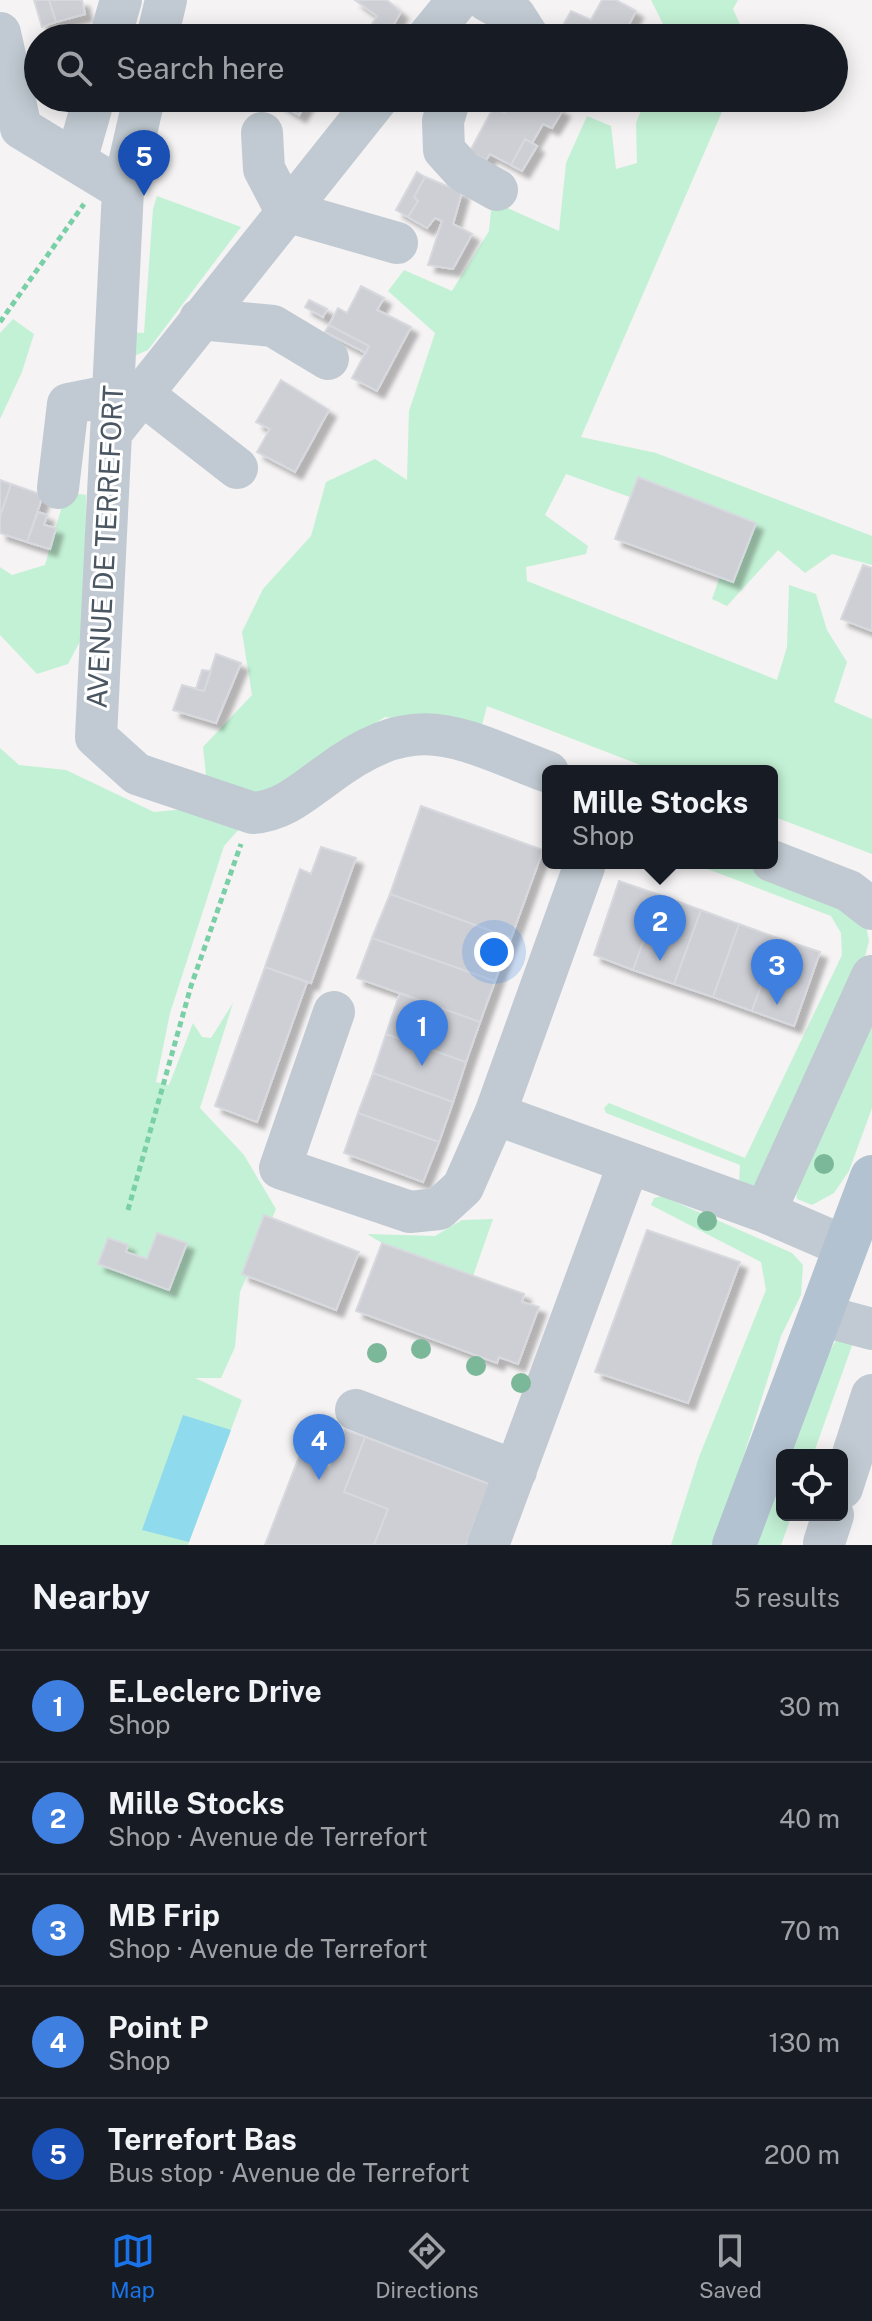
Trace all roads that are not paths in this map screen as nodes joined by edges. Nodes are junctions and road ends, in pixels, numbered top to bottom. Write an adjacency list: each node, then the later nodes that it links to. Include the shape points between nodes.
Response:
1 (121, 0): 5 (street)
2 (166, 0): 6 (street)
3 (458, 0): 7 (street)
4 (486, 0): 8 (street)
5 (114, 24)
6 (160, 24)
7 (440, 24)
8 (520, 24)
9 (0, 33): 10 (street)
10 (7, 111): 16 (street, via 21,128)
11 (95, 112): 16 (street)
12 (136, 112): 16 (street, AVENUE DE TERREFORT)
13 (367, 112): 18 (street)
14 (446, 112): 17 (street, via 444,150 463,171)
15 (262, 133): 18 (street, via 264,169)
16 (101, 176): 22 (street, AVENUE DE TERREFORT)
17 (497, 190)
18 (286, 211): 19 (street); 20 (street)
19 (397, 243)
20 (200, 319): 21 (street, via 273,326); 22 (street)
21 (328, 359)
22 (122, 408): 23 (street); 24 (street, via 68,404); 25 (street, AVENUE DE TERREFORT, via 96,737 137,774 253,813 272,812 382,740 417,733 461,738)
23 (237, 468)
24 (58, 488)
25 (542, 770)
26 (778, 863): 28 (street, via 849,891)
27 (583, 869): 31 (street)
28 (872, 909)
29 (872, 976): 34 (street)
30 (334, 1012): 31 (street, via 280,1168 410,1212 439,1209 463,1187)
31 (495, 1114): 32 (street)
32 (629, 1163): 34 (street); 41 (street)
33 (872, 1177): 35 (main road)
34 (765, 1212): 35 (street)
35 (846, 1247): 36 (main road)
36 (820, 1315): 37 (street); 43 (main road)
37 (869, 1338)
38 (872, 1395): 40 (street)
39 (356, 1410): 41 (street)
40 (848, 1469)
41 (516, 1471): 42 (street)
42 (488, 1545)
43 (734, 1545)

